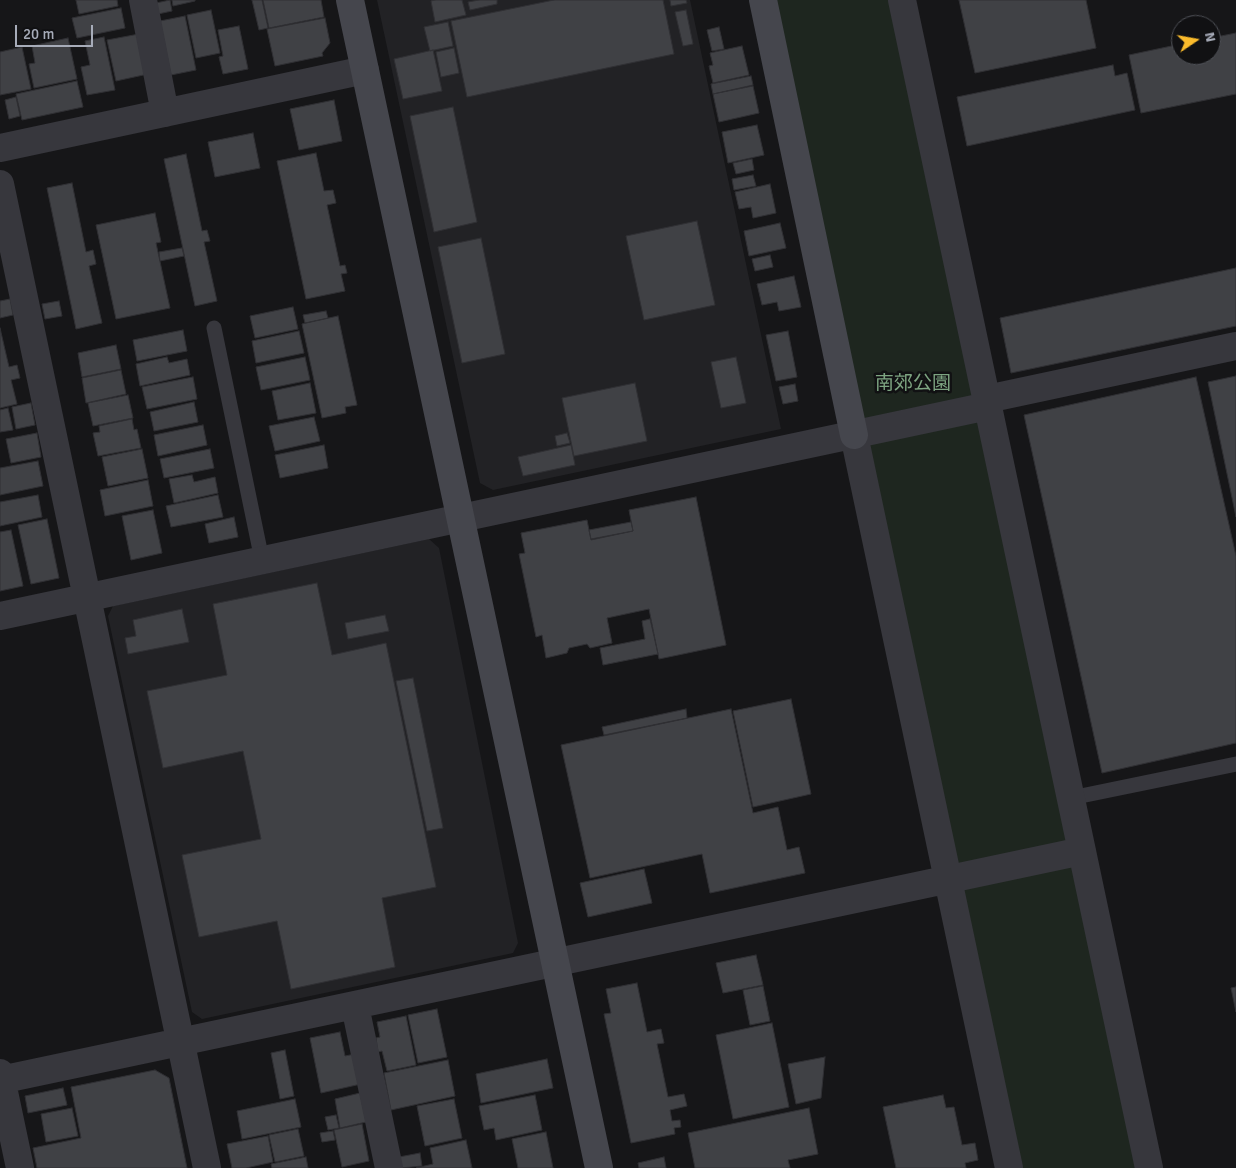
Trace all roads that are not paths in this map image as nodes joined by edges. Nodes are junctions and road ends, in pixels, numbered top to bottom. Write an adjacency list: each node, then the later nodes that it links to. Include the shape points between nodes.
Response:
1 (143, 0): 6 (street)
2 (350, 0): 5 (street)
3 (762, 0): 12 (street)
4 (902, 0): 11 (street)
5 (365, 70): 6 (street); 13 (street)
6 (166, 113): 7 (street)
7 (0, 148)
8 (0, 184): 15 (street)
9 (214, 328): 14 (lane)
10 (1236, 346): 11 (street)
11 (987, 402): 12 (street); 18 (street)
12 (854, 435): 13 (street); 20 (street)
13 (461, 518): 14 (street); 21 (street)
14 (262, 560): 15 (street)
15 (88, 597): 16 (street); 23 (street)
16 (0, 616)
17 (1236, 764): 18 (lane)
18 (1071, 798): 19 (street)
19 (1082, 851): 20 (street); 30 (street)
20 (948, 880): 21 (street); 29 (street)
21 (556, 963): 22 (street); 28 (street)
22 (355, 1006): 23 (street); 27 (street)
23 (181, 1042): 24 (street); 26 (street)
24 (0, 1078): 25 (street)
25 (20, 1168)
26 (207, 1168)
27 (390, 1168)
28 (598, 1168)
29 (1009, 1168)
30 (1149, 1168)

